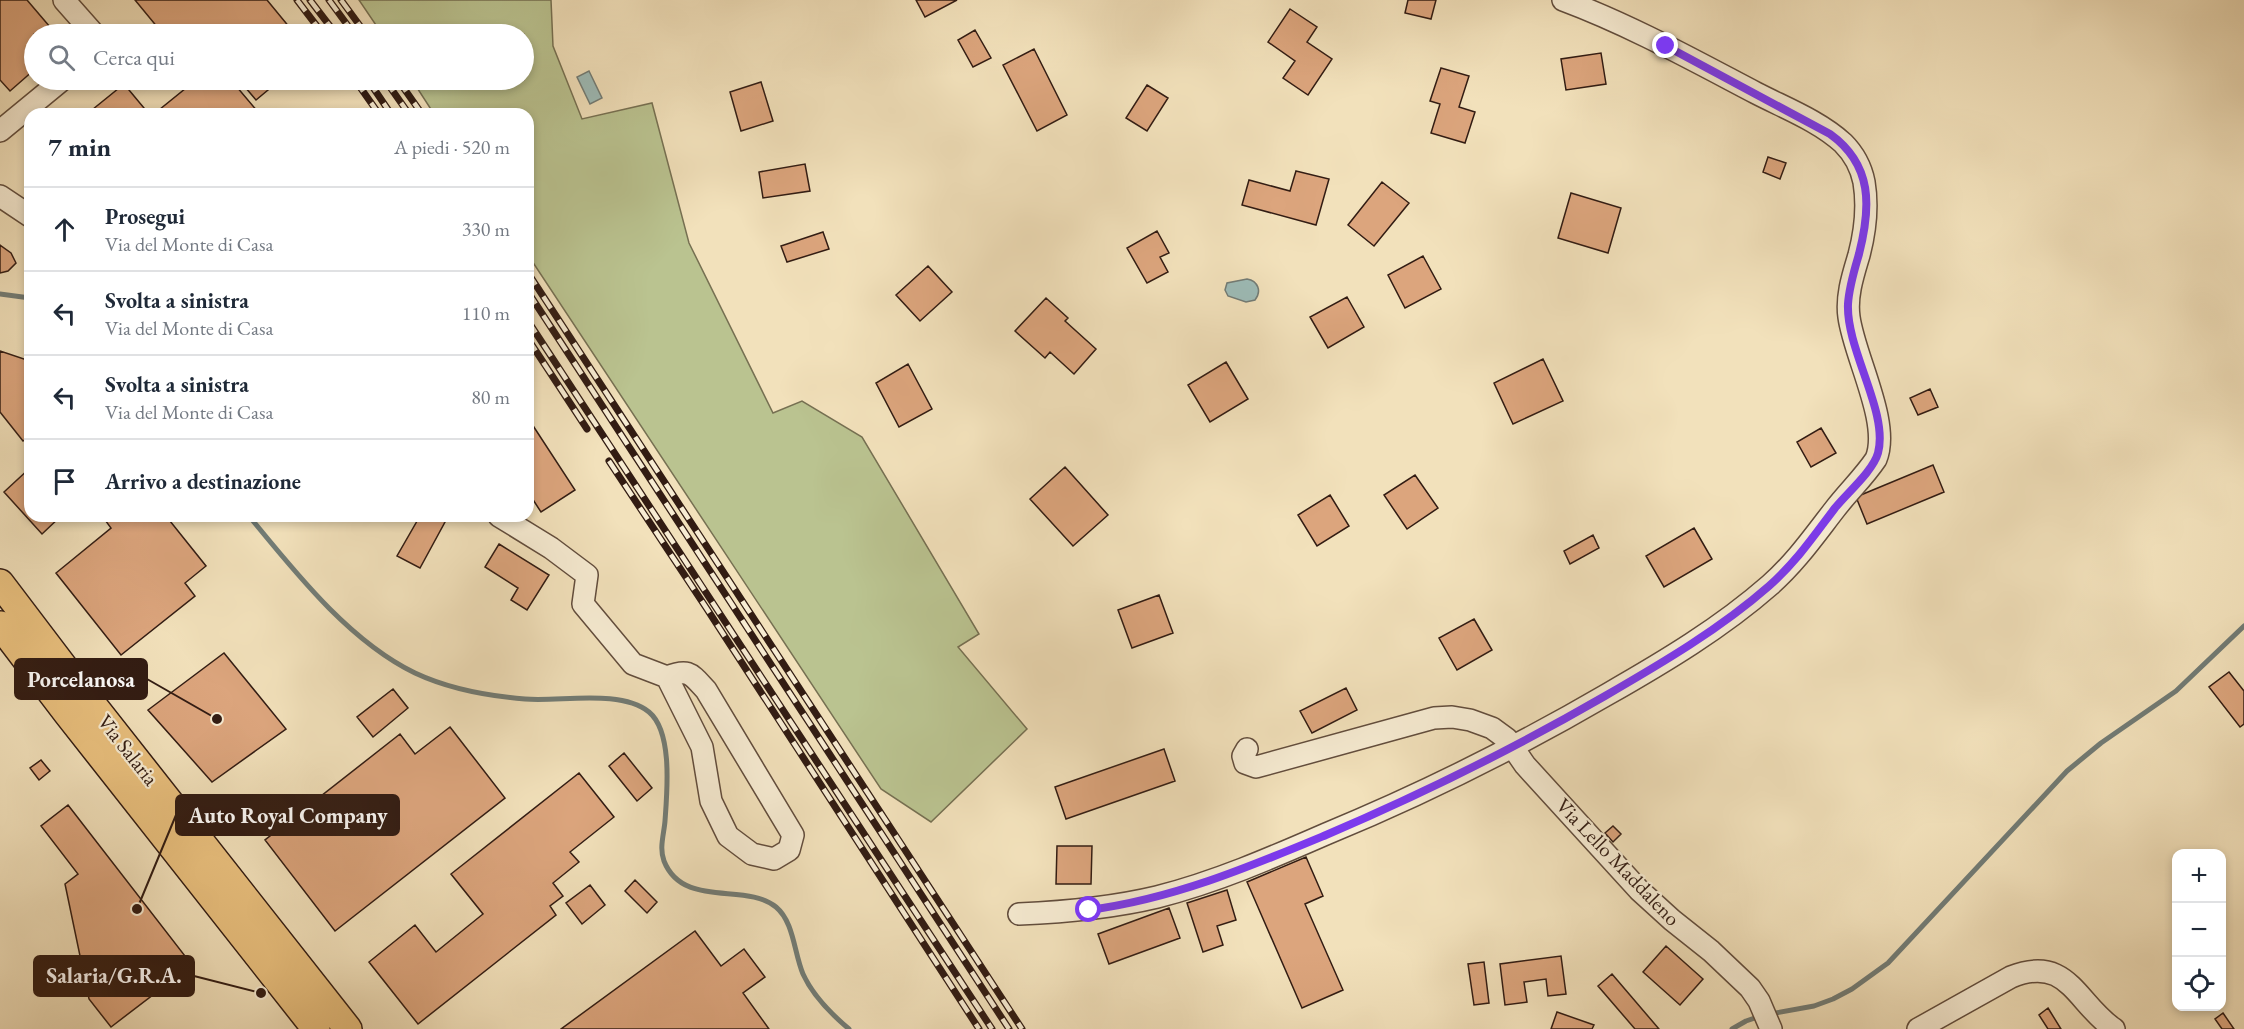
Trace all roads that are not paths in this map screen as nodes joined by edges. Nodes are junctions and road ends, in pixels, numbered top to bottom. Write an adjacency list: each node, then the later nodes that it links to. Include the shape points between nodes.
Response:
1 (64, 0): 3 (street)
2 (1563, 0): 14 (street, via 1655,40 1796,114 1830,134 1854,156 1864,182 1865,213 1848,316 1875,413 1879,449 1810,545 1758,596 1647,672)
3 (85, 24)
4 (50, 90): 5 (street)
5 (28, 108)
6 (24, 111): 7 (street)
7 (0, 131)
8 (0, 196): 9 (street)
9 (24, 212)
10 (509, 522): 13 (street, via 586,575 583,604 633,664)
11 (0, 583): 19 (main road, Via Salaria)
12 (0, 625): 18 (main road, Via Salaria)
13 (667, 677): 13 (street, via 681,671 690,673 705,690 792,835 789,850 774,859 752,854 728,836 711,801 702,747)
14 (1513, 747): 15 (street, Via Lello Maddaleno, via 1492,728 1443,717 1256,766 1245,763); 16 (street, via 1389,808 1214,880 1105,908); 17 (street, Via Lello Maddaleno, via 1634,884 1745,983 1758,1000)
15 (1247, 749)
16 (1019, 914)
17 (1770, 1028)
18 (315, 1029)
19 (348, 1029)
20 (1918, 1029): 21 (street, via 2011,977 2038,970 2067,981 2093,1012)
21 (2114, 1029)

